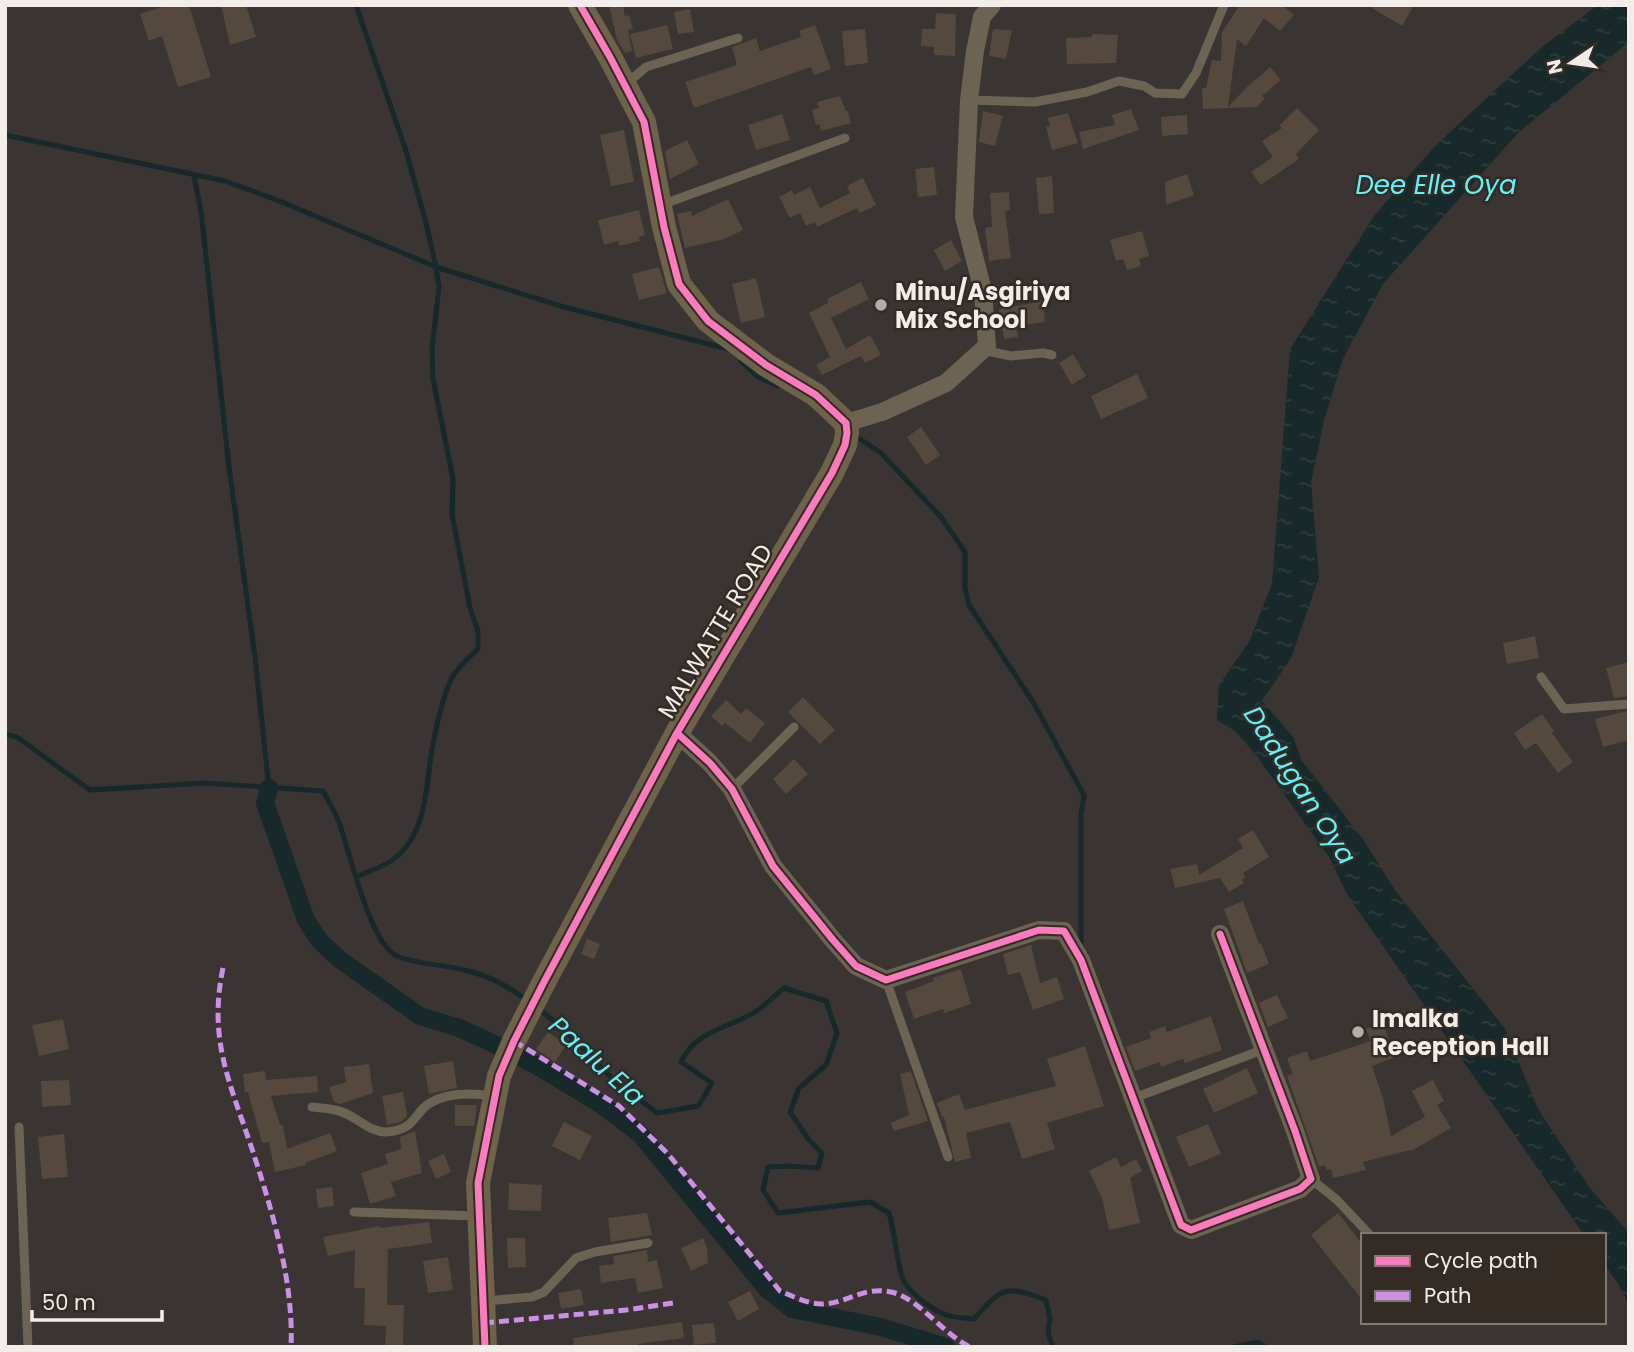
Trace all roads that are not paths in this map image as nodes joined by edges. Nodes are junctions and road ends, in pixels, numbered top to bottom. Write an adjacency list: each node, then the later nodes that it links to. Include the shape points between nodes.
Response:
1 (580, 5): 5 (street)
2 (992, 5): 6 (street, via 982,17)
3 (1224, 5): 6 (lane, via 1196,73 1182,94 1155,93 1119,81 1035,102)
4 (738, 38): 5 (lane, via 646,67)
5 (624, 85): 8 (street, via 644,122)
6 (969, 100): 9 (street, via 964,217 983,291 987,346)
7 (845, 138): 8 (lane)
8 (659, 206): 11 (street, via 679,284 708,321 765,365 816,395)
9 (983, 350): 10 (lane, via 1011,356); 11 (street, via 946,383)
10 (1052, 355)
11 (846, 423): 15 (street, MALWATTE ROAD, via 845,445 832,473)
12 (1541, 677): 13 (lane, via 1564,709)
13 (1629, 704)
14 (794, 727): 16 (lane)
15 (677, 733): 16 (street); 20 (street, MALWATTE ROAD, via 514,1041)
16 (732, 789): 18 (street, via 773,866 856,966)
17 (1220, 934): 19 (street)
18 (886, 980): 21 (street, via 1039,930 1064,931 1081,960); 24 (lane)
19 (1262, 1049): 21 (lane); 25 (street)
20 (495, 1096): 22 (lane, via 444,1096 427,1104 406,1127 386,1132 339,1111); 27 (street, MALWATTE ROAD, via 478,1183)
21 (1134, 1098): 25 (street, via 1181,1225 1191,1230 1300,1189)
22 (312, 1107)
23 (19, 1127): 31 (lane)
24 (948, 1157)
25 (1311, 1180): 28 (lane, via 1337,1199)
26 (354, 1212): 27 (lane)
27 (479, 1216): 30 (street, MALWATTE ROAD)
28 (1368, 1233)
29 (648, 1243): 30 (lane, via 576,1258 544,1292 532,1297)
30 (483, 1301): 32 (street, MALWATTE ROAD)
31 (28, 1347)
32 (485, 1347)

